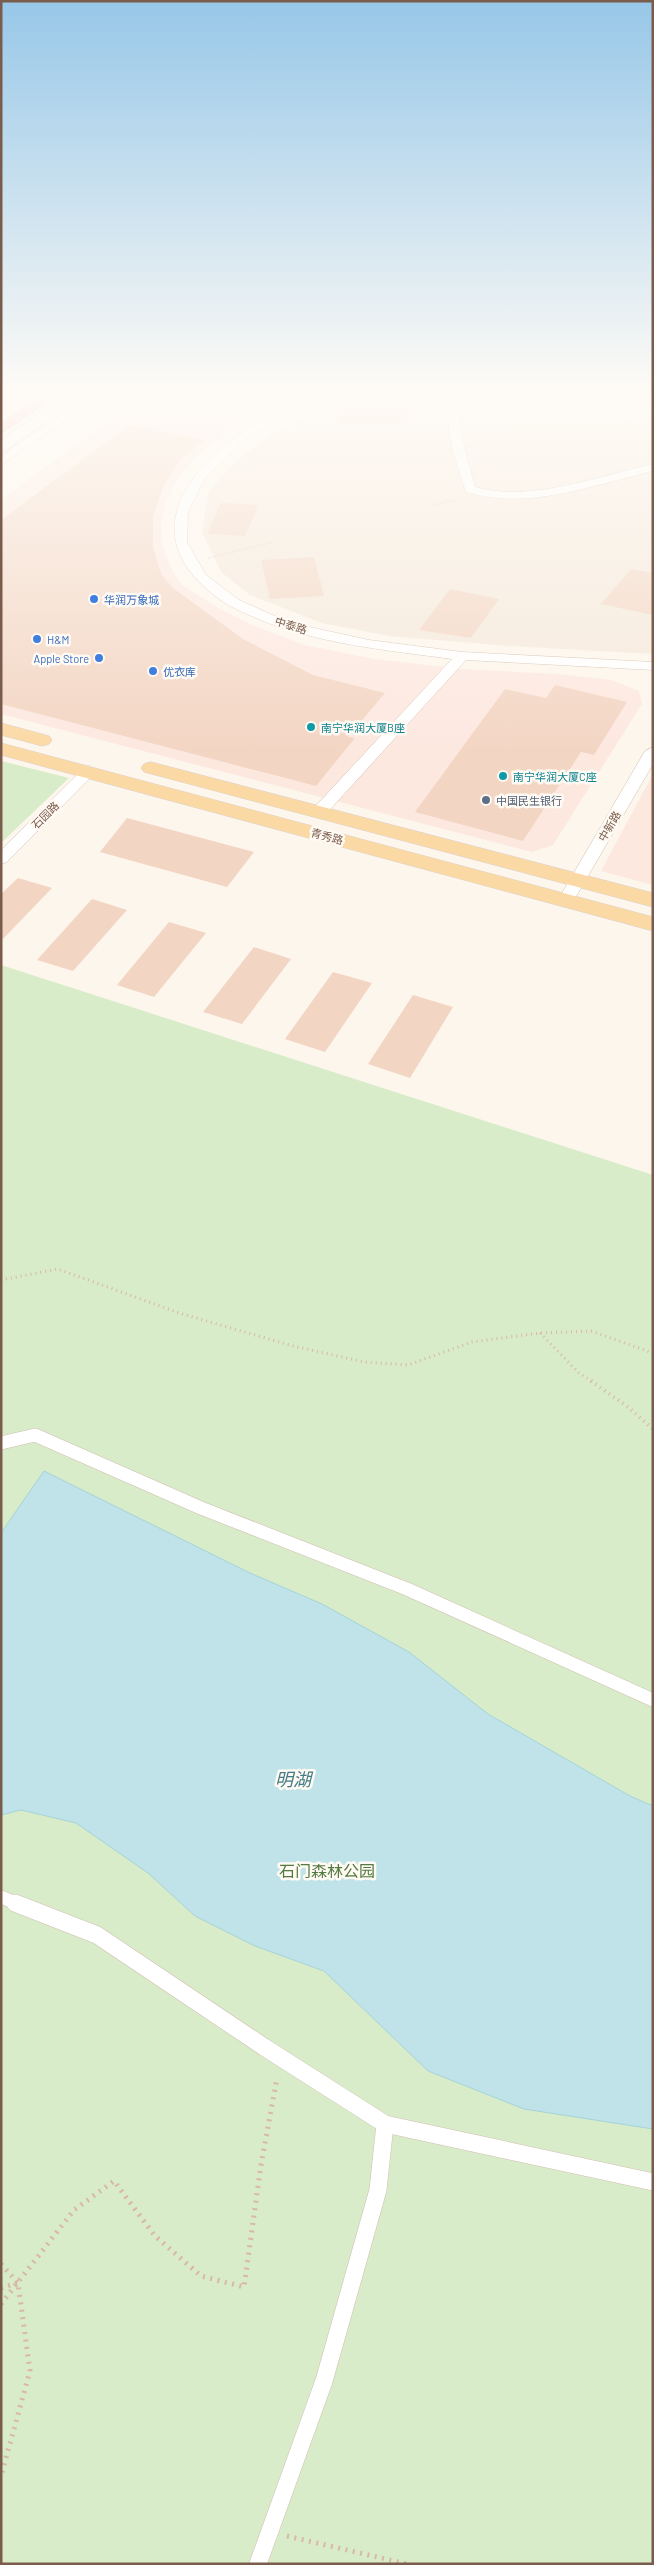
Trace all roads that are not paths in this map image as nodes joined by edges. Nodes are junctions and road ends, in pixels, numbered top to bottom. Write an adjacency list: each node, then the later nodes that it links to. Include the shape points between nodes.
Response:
1 (182, 512): 2 (street, 中泰路, via 181,542 201,578 234,603 287,626 369,644)
2 (462, 656): 3 (street, 中泰路); 10 (street)
3 (653, 666)
4 (1, 729): 5 (main road)
5 (59, 744)
6 (1, 749): 8 (main road, 青秀路)
7 (653, 751): 12 (street, 中新路)
8 (92, 759): 11 (street, 石园路); 13 (main road, 青秀路)
9 (136, 764): 10 (main road, 青秀路)
10 (319, 812): 12 (main road, 青秀路)
11 (1, 859)
12 (578, 879): 13 (street, 中新路); 14 (main road, 青秀路)
13 (566, 900): 15 (main road, 青秀路)
14 (653, 900)
15 (653, 924)
16 (1, 1443): 17 (lane, via 36,1435 201,1508 406,1589)
17 (653, 1700)
18 (1, 1897): 19 (lane, via 97,1935)
19 (385, 2124): 20 (lane); 21 (lane, via 378,2190 324,2381)
20 (653, 2182)
21 (258, 2564)

